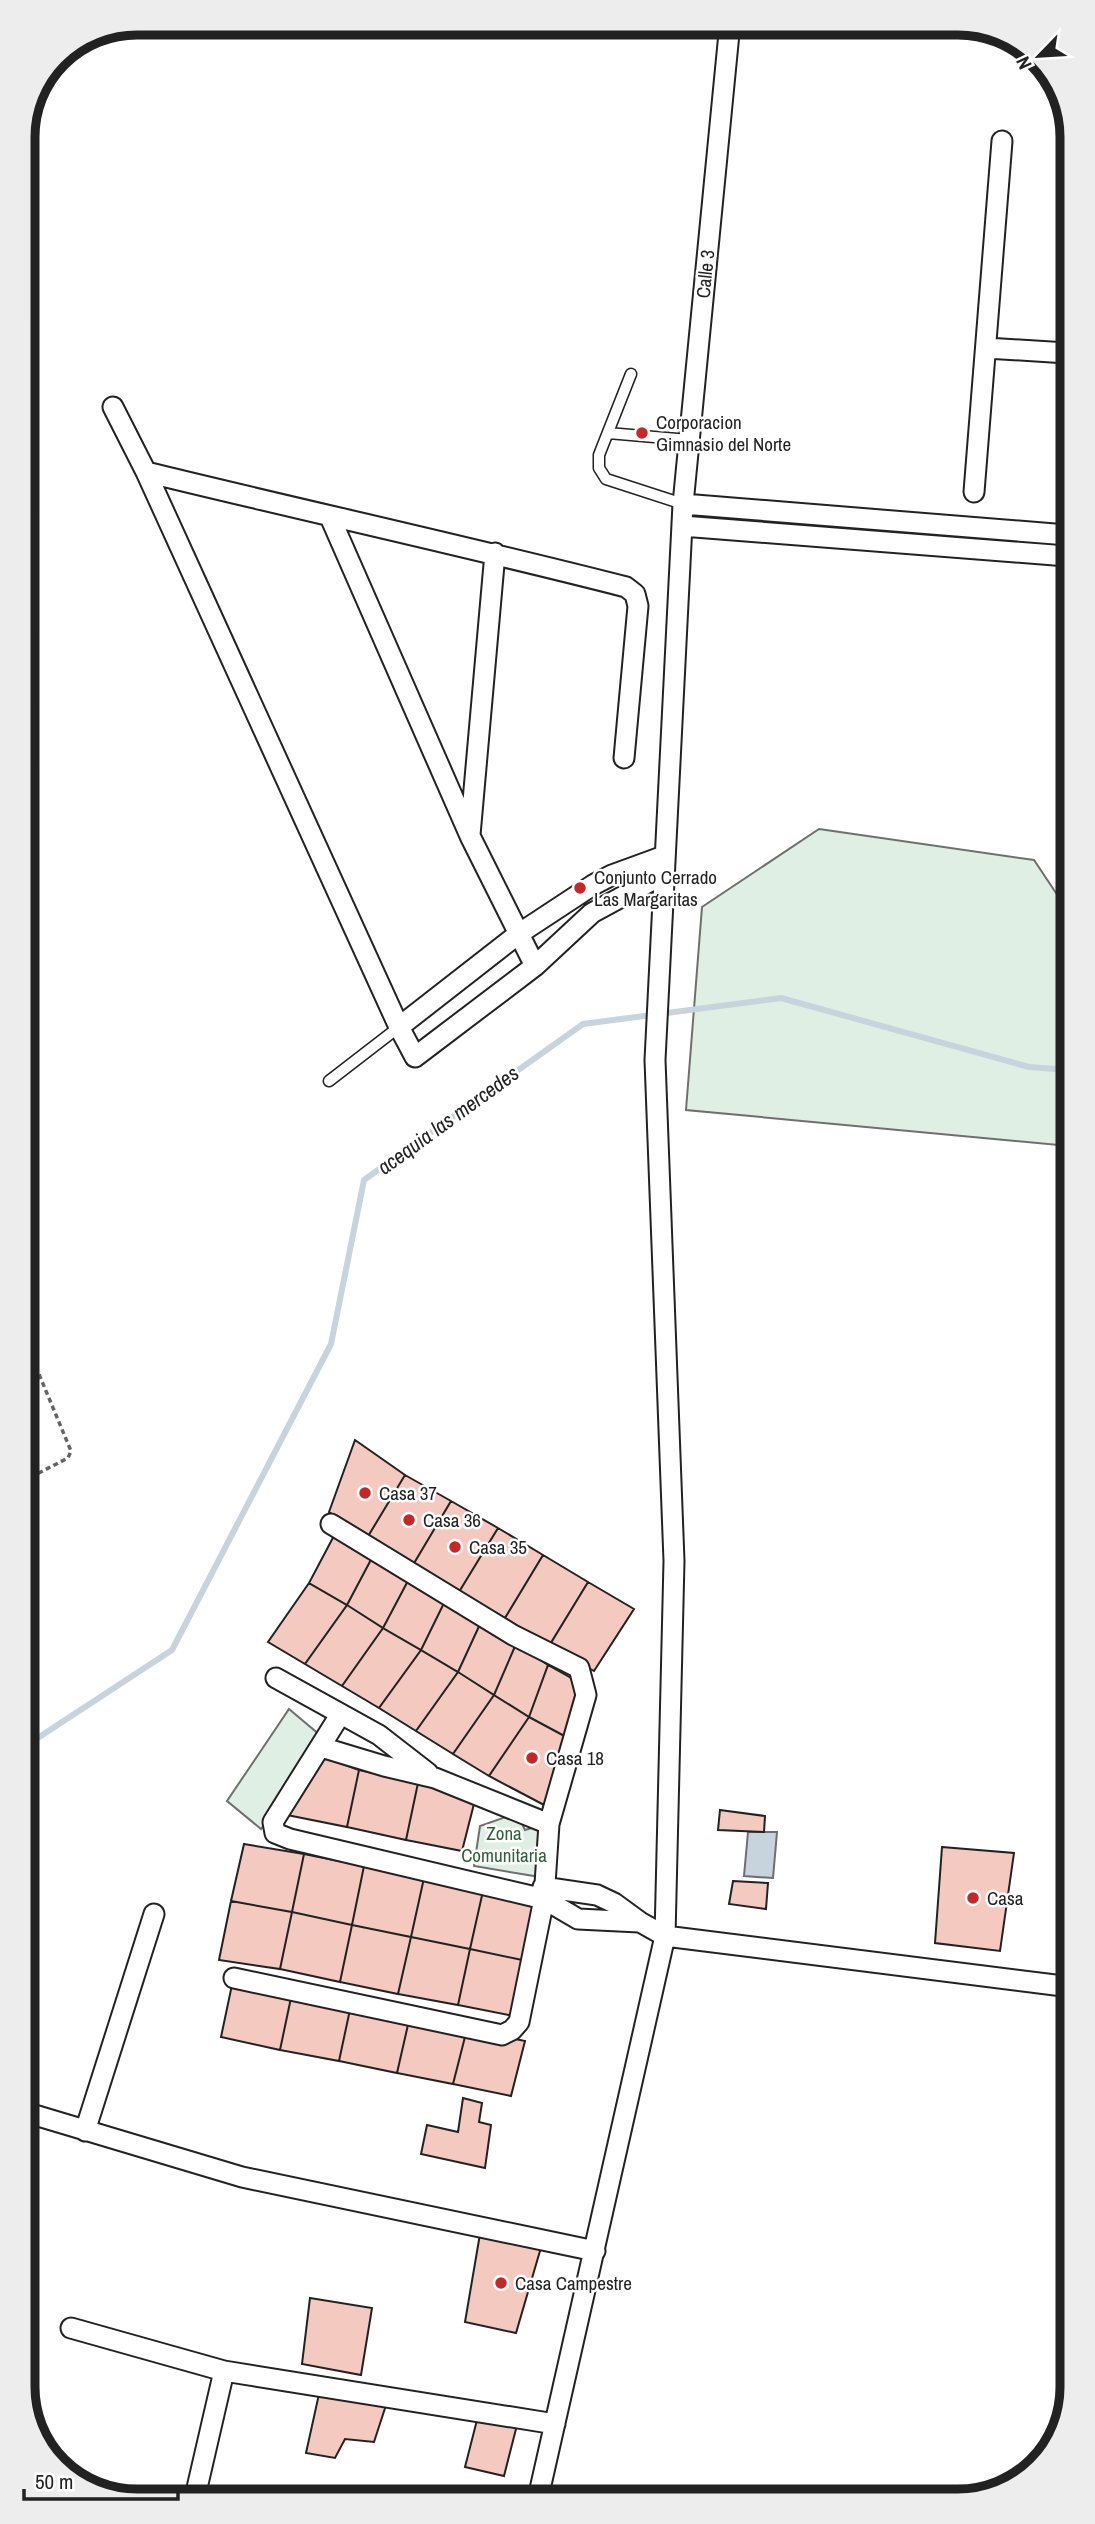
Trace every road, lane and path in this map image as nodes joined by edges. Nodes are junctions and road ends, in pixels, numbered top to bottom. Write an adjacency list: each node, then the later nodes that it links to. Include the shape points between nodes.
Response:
1 (729, 35): 8 (street, Calle 3)
2 (1003, 141): 3 (street)
3 (986, 348): 4 (street); 10 (street)
4 (1060, 353)
5 (631, 374): 7 (lane)
6 (113, 407): 9 (street)
7 (608, 433): 8 (lane); 11 (lane, via 599,455 599,468 606,480)
8 (689, 440): 11 (street, Calle 3)
9 (146, 472): 12 (street); 22 (street)
10 (974, 492)
11 (683, 504): 13 (street, Calle 3); 14 (street)
12 (330, 517): 15 (street); 18 (street)
13 (682, 526): 16 (street); 19 (street, Calle 3)
14 (1060, 535)
15 (495, 553): 17 (street, via 626,587 635,594 638,606); 18 (street)
16 (1060, 555)
17 (624, 758)
18 (470, 836): 20 (street)
19 (664, 865): 20 (street, via 611,875); 21 (street, via 592,913); 34 (street, Calle 3, via 655,1060 674,1562)
20 (517, 934): 21 (street); 22 (street)
21 (535, 966): 22 (street, via 415,1057)
22 (399, 1027): 23 (lane)
23 (328, 1081)
24 (35, 1365): 25 (path, via 71,1451 68,1458)
25 (35, 1474)
26 (331, 1524): 31 (street, via 513,1635 579,1668 586,1695)
27 (276, 1678): 28 (street)
28 (340, 1715): 29 (street); 30 (street, via 379,1735)
29 (321, 1747): 30 (street); 32 (street, via 272,1822 275,1833)
30 (435, 1778): 31 (street)
31 (549, 1824): 32 (street)
32 (544, 1893): 34 (street, via 578,1919 640,1922); 35 (street, via 519,2022 502,2035)
33 (154, 1914): 38 (street)
34 (665, 1936): 36 (street); 39 (street, Calle 3)
35 (234, 1978)
36 (1060, 1986)
37 (35, 2115): 38 (street)
38 (85, 2131): 39 (street, via 242,2177)
39 (595, 2251): 42 (street, Calle 3)
40 (71, 2328): 41 (street)
41 (224, 2371): 42 (street); 43 (street)
42 (555, 2424): 44 (street, Calle 3)
43 (197, 2489)
44 (540, 2489)

